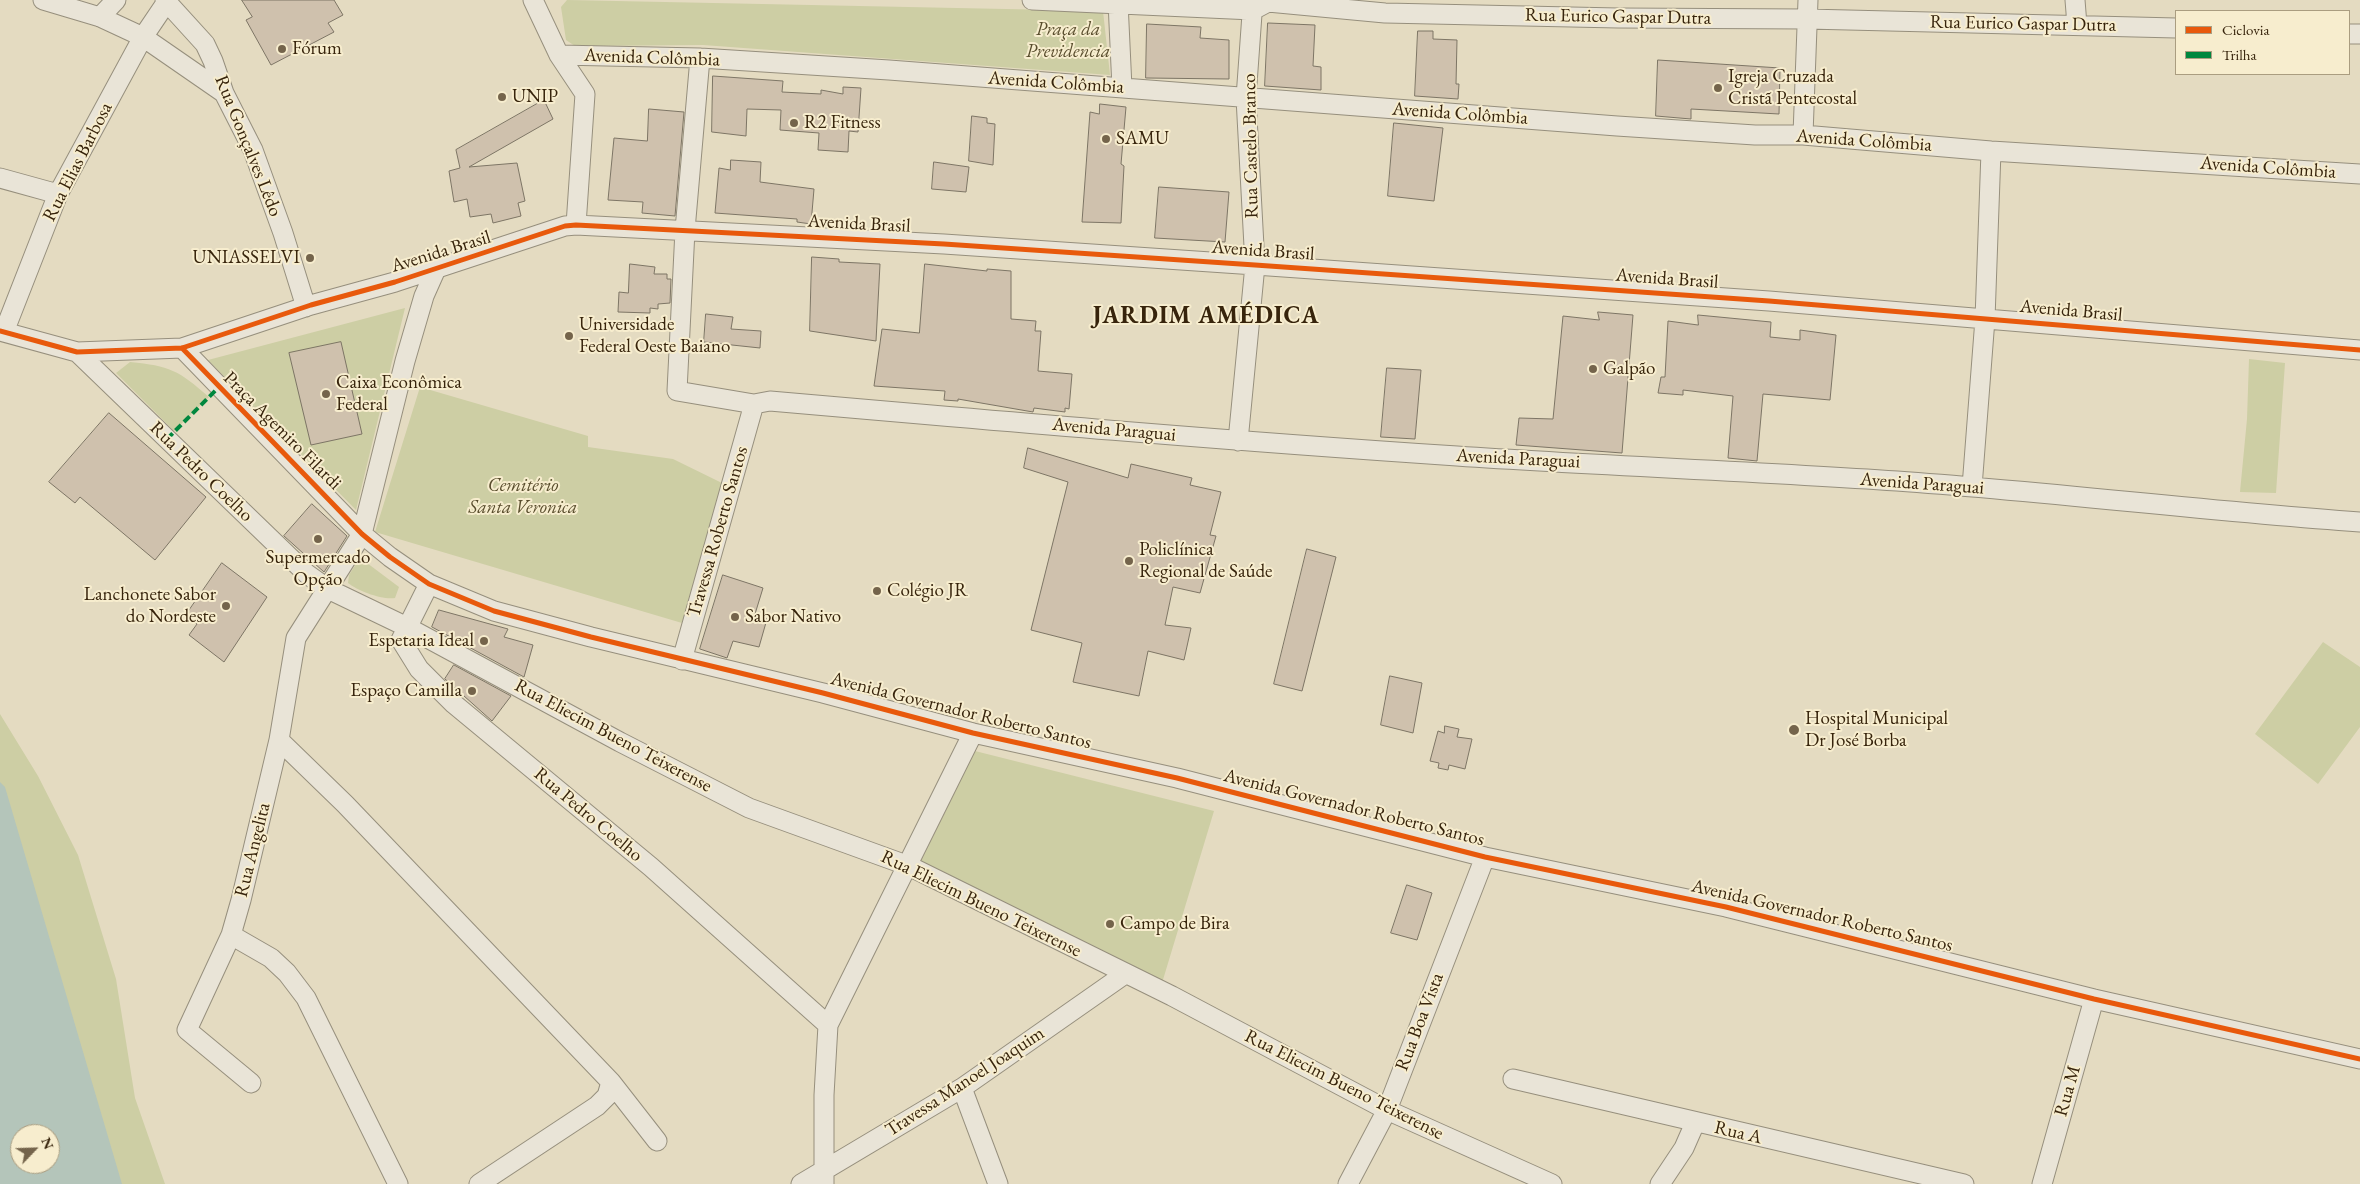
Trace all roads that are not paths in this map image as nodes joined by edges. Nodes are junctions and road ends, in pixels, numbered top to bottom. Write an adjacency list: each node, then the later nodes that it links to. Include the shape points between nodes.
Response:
1 (43, 0): 10 (street)
2 (116, 0): 10 (street)
3 (533, 0): 15 (street)
4 (1032, 0): 8 (street, Rua Eurico Gaspar Dutra)
5 (1808, 0): 11 (street)
6 (2075, 0): 12 (street)
7 (167, 1): 14 (street, Rua Elias Barbosa); 18 (street, Rua Gonçalves Lêdo, via 205,44)
8 (1118, 2): 9 (street, Rua Eurico Gaspar Dutra); 17 (street)
9 (1253, 5): 11 (street, Rua Eurico Gaspar Dutra, via 1268,2 1385,13); 19 (street, Rua Castelo Branco)
10 (100, 17): 14 (street)
11 (1807, 19): 12 (street, Rua Eurico Gaspar Dutra); 20 (street)
12 (2077, 25): 13 (street, Rua Eurico Gaspar Dutra)
13 (2175, 28)
14 (143, 37): 18 (street); 24 (street, Rua Elias Barbosa)
15 (559, 55): 16 (street, Avenida Colômbia); 25 (street, via 585,94)
16 (700, 58): 17 (street, Avenida Colômbia); 26 (street)
17 (1122, 88): 19 (street, Avenida Colômbia)
18 (224, 93): 29 (street, Rua Gonçalves Lêdo, via 253,150)
19 (1246, 98): 20 (street, Avenida Colômbia, via 1617,126); 27 (street, Rua Castelo Branco)
20 (1803, 135): 21 (street, Avenida Colômbia)
21 (1991, 151): 22 (street, Avenida Colômbia); 30 (street)
22 (2360, 174)
23 (0, 178): 24 (street)
24 (58, 194): 31 (street, Rua Elias Barbosa)
25 (576, 225): 26 (street, Avenida Brasil); 28 (street, Avenida Brasil)
26 (685, 230): 27 (street, Avenida Brasil); 35 (street, Avenida Paraguai, via 677,391)
27 (1255, 265): 30 (street, Avenida Brasil); 36 (street, Rua Castelo Branco)
28 (436, 269): 29 (street, Avenida Brasil); 39 (street, Rua Angelita, via 424,296 405,361)
29 (306, 307): 32 (street, Avenida Brasil)
30 (1985, 319): 33 (street, Avenida Brasil); 37 (street)
31 (2, 332): 34 (street)
32 (182, 348): 34 (street, Avenida Brasil); 39 (street, Praça Agemiro Filardi)
33 (2360, 350)
34 (77, 352): 41 (street, Rua Pedro Coelho, via 307,574)
35 (754, 404): 36 (street, Avenida Paraguai, via 770,401); 43 (street, Travessa Roberto Santos)
36 (1238, 441): 37 (street, Avenida Paraguai)
37 (1972, 487): 38 (street, Avenida Paraguai)
38 (2360, 522)
39 (362, 534): 40 (street, Avenida Governador Roberto Santos); 41 (street, Rua Angelita)
40 (429, 584): 42 (street, Rua Pedro Coelho); 43 (street, Avenida Governador Roberto Santos, via 494,611)
41 (328, 589): 42 (street, Rua Eliecim Bueno Teixerense); 45 (street, Rua Angelita, via 296,638)
42 (407, 628): 47 (street, Rua Eliecim Bueno Teixerense, via 749,808); 51 (street, Rua Pedro Coelho, via 401,640 408,653 419,669 454,704 651,867)
43 (682, 660): 44 (street, Avenida Governador Roberto Santos, via 824,693)
44 (973, 733): 46 (street, Avenida Governador Roberto Santos, via 1177,778); 47 (street)
45 (279, 740): 48 (street, Rua Angelita); 54 (street, via 345,804)
46 (1485, 857): 50 (street, Avenida Governador Roberto Santos, via 1726,908); 57 (street, Rua Boa Vista)
47 (909, 866): 49 (street, Rua Eliecim Bueno Teixerense); 51 (street)
48 (231, 935): 55 (street, Rua Angelita, via 187,1030); 61 (street, via 272,958 306,998)
49 (1125, 974): 56 (street, Travessa Manoel Joaquim); 57 (street, Rua Eliecim Bueno Teixerense)
50 (2094, 999): 52 (street, Avenida Governador Roberto Santos); 69 (street, Rua M)
51 (828, 1025): 60 (street)
52 (2360, 1059)
53 (1513, 1079): 58 (street, Rua A)
54 (611, 1082): 59 (street); 62 (street, via 607,1096 597,1106)
55 (251, 1083)
56 (962, 1088): 60 (street, Travessa Manoel Joaquim); 64 (street)
57 (1387, 1110): 65 (street, Rua Boa Vista); 66 (street, Rua Eliecim Bueno Teixerense)
58 (1695, 1122): 67 (street, via 1684,1148); 68 (street, Rua A)
59 (657, 1141)
60 (824, 1178): 63 (street, Travessa Manoel Joaquim)
61 (398, 1184)
62 (479, 1184)
63 (801, 1184)
64 (998, 1184)
65 (1348, 1184)
66 (1552, 1184)
67 (1660, 1184)
68 (1964, 1184)
69 (2042, 1184)

